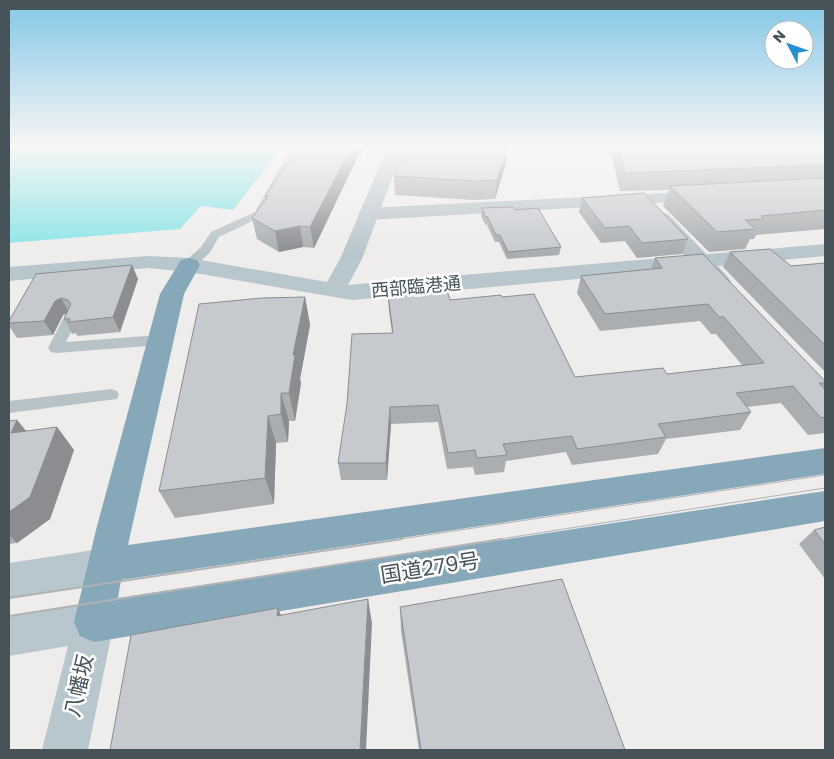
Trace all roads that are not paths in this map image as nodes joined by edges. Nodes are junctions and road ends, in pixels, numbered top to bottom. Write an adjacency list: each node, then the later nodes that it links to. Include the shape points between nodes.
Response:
1 (277, 181): 8 (lane, via 259,214 215,235)
2 (381, 181): 5 (street)
3 (720, 195): 4 (street)
4 (643, 198): 5 (street); 7 (street)
5 (368, 214): 10 (street, via 351,259)
6 (825, 250): 7 (street, 西部臨港通)
7 (702, 262): 10 (street, 西部臨港通, via 378,291); 11 (street)
8 (189, 265): 9 (street, 西部臨港通, via 148,262); 10 (street, 西部臨港通); 13 (highway, via 172,294)
9 (9, 274)
10 (333, 291)
11 (736, 298)
12 (70, 318): 13 (lane, via 56,348)
13 (160, 340): 18 (highway)
14 (111, 395): 15 (lane)
15 (9, 408)
16 (825, 460): 18 (highway)
17 (825, 506): 20 (highway, 国道279号)
18 (107, 565): 19 (street); 20 (highway)
19 (9, 581)
20 (94, 622): 21 (street); 22 (street, 八幡坂)
21 (9, 636)
22 (65, 750)

